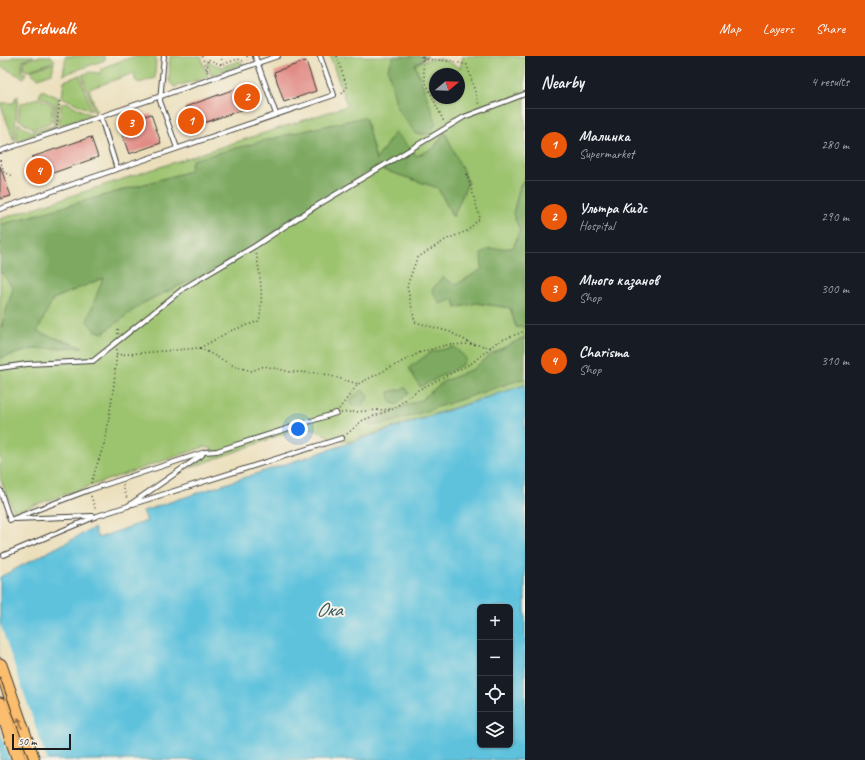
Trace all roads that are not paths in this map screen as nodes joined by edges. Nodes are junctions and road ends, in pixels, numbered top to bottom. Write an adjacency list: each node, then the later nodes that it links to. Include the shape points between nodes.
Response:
1 (164, 56): 7 (lane)
2 (255, 56): 5 (lane)
3 (278, 56): 5 (lane)
4 (320, 56): 8 (lane, via 334,95)
5 (258, 63): 7 (lane); 8 (lane)
6 (525, 94): 14 (lane, via 480,110 447,127 313,208 184,288 92,361)
7 (160, 95): 9 (lane); 10 (lane)
8 (276, 114): 10 (lane)
9 (101, 118): 11 (lane); 12 (lane)
10 (177, 148): 12 (lane)
11 (0, 151)
12 (117, 169): 13 (lane)
13 (0, 209)
14 (0, 368)
15 (336, 413): 17 (lane, via 217,451)
16 (342, 438): 19 (lane)
17 (206, 452): 19 (lane); 21 (lane, via 89,490)
18 (0, 490): 21 (lane)
19 (128, 506): 20 (lane)
20 (97, 516): 21 (lane); 22 (lane)
21 (10, 520)
22 (4, 555)
23 (0, 664): 26 (main road, one-way to 23)
24 (0, 704): 25 (main road)
25 (19, 760)
26 (33, 760)

